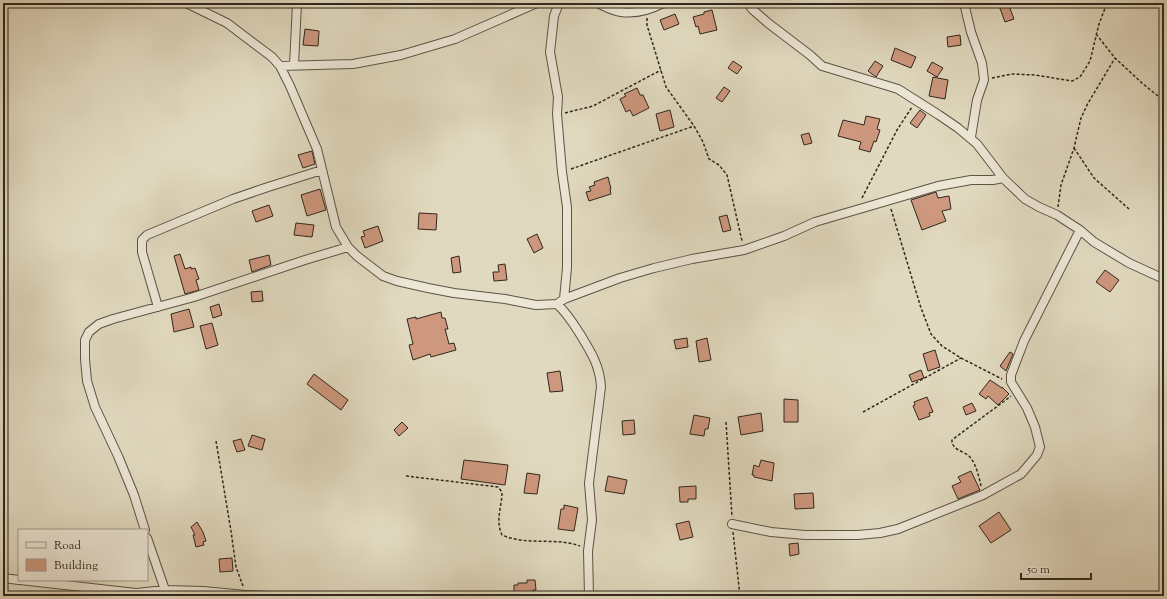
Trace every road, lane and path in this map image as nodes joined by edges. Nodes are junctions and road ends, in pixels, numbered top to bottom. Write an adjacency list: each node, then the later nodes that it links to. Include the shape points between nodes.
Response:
1 (186, 3): 13 (street, via 227,23)
2 (297, 3): 14 (street)
3 (537, 3): 14 (street, via 455,39 401,55 353,64)
4 (559, 3): 19 (street, via 554,16 550,52 556,81)
5 (597, 3): 10 (street, via 620,12)
6 (663, 3): 10 (street)
7 (748, 3): 17 (street, via 768,23 822,66 898,89)
8 (964, 3): 16 (street, via 982,63)
9 (1107, 3): 11 (path)
10 (652, 9): 15 (path, via 647,25)
11 (1096, 34): 12 (path); 16 (path, via 1090,61 1084,73 1075,80 1018,74)
12 (1115, 58): 18 (path); 22 (path, via 1081,118)
13 (280, 66): 14 (street); 23 (street, via 312,136)
14 (294, 66)
15 (661, 70): 19 (path, via 593,106); 20 (path, via 666,87)
16 (984, 80): 21 (street, via 977,100)
17 (916, 100): 21 (street); 28 (path, via 897,130)
18 (1164, 101)
19 (558, 114): 24 (street)
20 (694, 126): 24 (path); 32 (path, via 709,159 719,165 727,175)
21 (970, 137): 25 (street)
22 (1074, 148): 27 (path, via 1094,178); 29 (path, via 1061,185)
23 (322, 170): 31 (street, via 336,227); 36 (street, via 233,199 142,240 142,252)
24 (562, 172): 34 (street, via 567,207)
25 (1003, 178): 26 (street, via 956,182); 29 (street, via 1026,199)
26 (889, 200): 28 (street); 37 (path, via 931,334 935,340)
27 (1129, 208)
28 (855, 210): 32 (street, via 815,222)
29 (1057, 215): 30 (street)
30 (1080, 230): 33 (street, via 1094,242 1129,263); 38 (street, via 1024,341 1013,368)
31 (348, 247): 35 (street, via 383,276 397,281 454,293 536,305); 36 (street)
32 (744, 250): 34 (street, via 654,268)
33 (1164, 279)
34 (564, 299): 35 (street)
35 (557, 304): 48 (street, via 572,321 589,348 600,376 601,387 589,484 592,520)
36 (158, 307): 46 (street, via 99,324 85,340 87,381 95,407 134,495)
37 (961, 358): 38 (path); 40 (path)
38 (1011, 382): 39 (street)
39 (1018, 392): 44 (street, via 1035,427 1040,447 1037,455 1021,474); 44 (path, via 952,440 954,447 970,457 978,473)
40 (863, 412)
41 (726, 422): 45 (path)
42 (216, 441): 53 (path, via 236,567)
43 (406, 476): 48 (path, via 498,487 502,492 498,522 502,535 516,540 573,543)
44 (983, 495): 45 (street, via 898,529 858,535 805,535 771,532)
45 (732, 524): 56 (path)
46 (144, 529)
47 (148, 541): 52 (street)
48 (588, 551): 55 (street)
49 (3, 578): 50 (street)
50 (18, 580)
51 (30, 581): 52 (street, via 136,593)
52 (165, 590): 53 (street)
53 (246, 595): 54 (street)
54 (271, 596)
55 (589, 596)
56 (740, 596)

